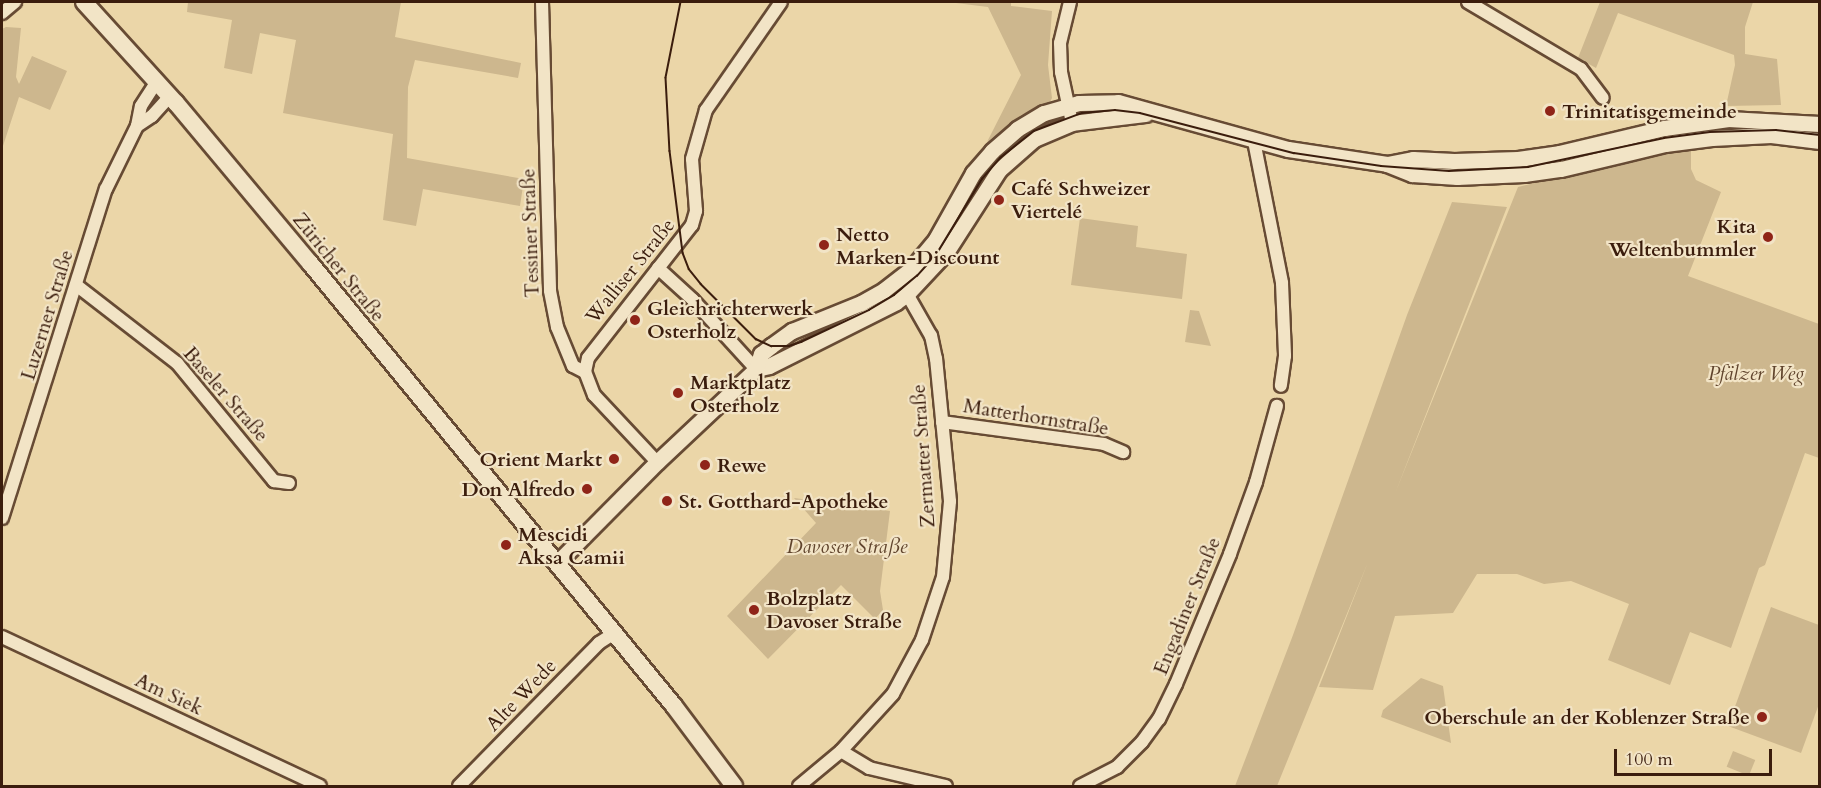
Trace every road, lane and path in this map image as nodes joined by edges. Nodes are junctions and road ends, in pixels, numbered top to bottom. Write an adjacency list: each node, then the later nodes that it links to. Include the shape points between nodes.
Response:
1 (15, 2): 7 (street)
2 (84, 2): 8 (main road, Züricher Straße)
3 (542, 2): 25 (street, Tessiner Straße, via 550,291 557,327 573,366)
4 (781, 2): 19 (street, Walliser Straße, via 706,110 692,159 696,211 692,225)
5 (1070, 2): 11 (street, via 1060,43)
6 (1468, 2): 10 (street, via 1581,69)
7 (2, 13)
8 (157, 81): 9 (main road, Züricher Straße); 15 (street, Luzerner Straße, via 141,106)
9 (170, 96): 15 (street, Luzerner Straße); 33 (main road, Züricher Straße)
10 (1603, 98)
11 (1068, 106): 12 (street, via 1106,101); 13 (street); 22 (street, via 1044,113 1017,129 992,151 969,179 936,238 912,268 861,303)
12 (1152, 114): 13 (street); 16 (street)
13 (1072, 123): 21 (street, via 1034,140 999,170 947,251)
14 (1820, 124): 18 (street, via 1736,118 1688,123 1518,159 1413,159)
15 (137, 126): 20 (street, Luzerner Straße, via 106,189)
16 (1254, 141): 18 (street); 26 (street, via 1282,283 1285,356)
17 (1820, 141): 18 (street, via 1771,135 1712,138 1524,174 1412,174)
18 (1387, 164)
19 (658, 268): 24 (street); 25 (street, Walliser Straße, via 595,347)
20 (76, 285): 31 (street, Baseler Straße, via 177,363 274,481); 32 (street, Luzerner Straße)
21 (907, 294): 23 (street); 28 (street, Zermatter Straße, via 931,336)
22 (800, 328): 23 (street, via 799,337); 24 (street, via 761,354)
23 (806, 347): 24 (street)
24 (756, 369): 30 (street)
25 (585, 372): 30 (street, Tessiner Straße, via 594,394)
26 (1281, 386)
27 (1277, 406): 44 (street, Engadiner Straße, via 1230,554 1159,719 1117,767)
28 (942, 422): 29 (street, Matterhornstraße, via 1104,444); 36 (street, Zermatter Straße, via 950,525 943,577 922,640 893,694)
29 (1123, 452)
30 (657, 462): 33 (street)
31 (289, 483)
32 (2, 518)
33 (557, 563): 34 (main road)
34 (613, 634): 37 (main road); 39 (street, Alte Wede, via 599,643)
35 (2, 637): 38 (street, Am Siek)
36 (841, 751): 42 (street, Zermatter Straße); 43 (street, via 869,768)
37 (707, 752): 40 (main road); 41 (main road)
38 (320, 786)
39 (459, 786)
40 (723, 786)
41 (734, 786)
42 (799, 786)
43 (946, 786)
44 (1080, 786)

